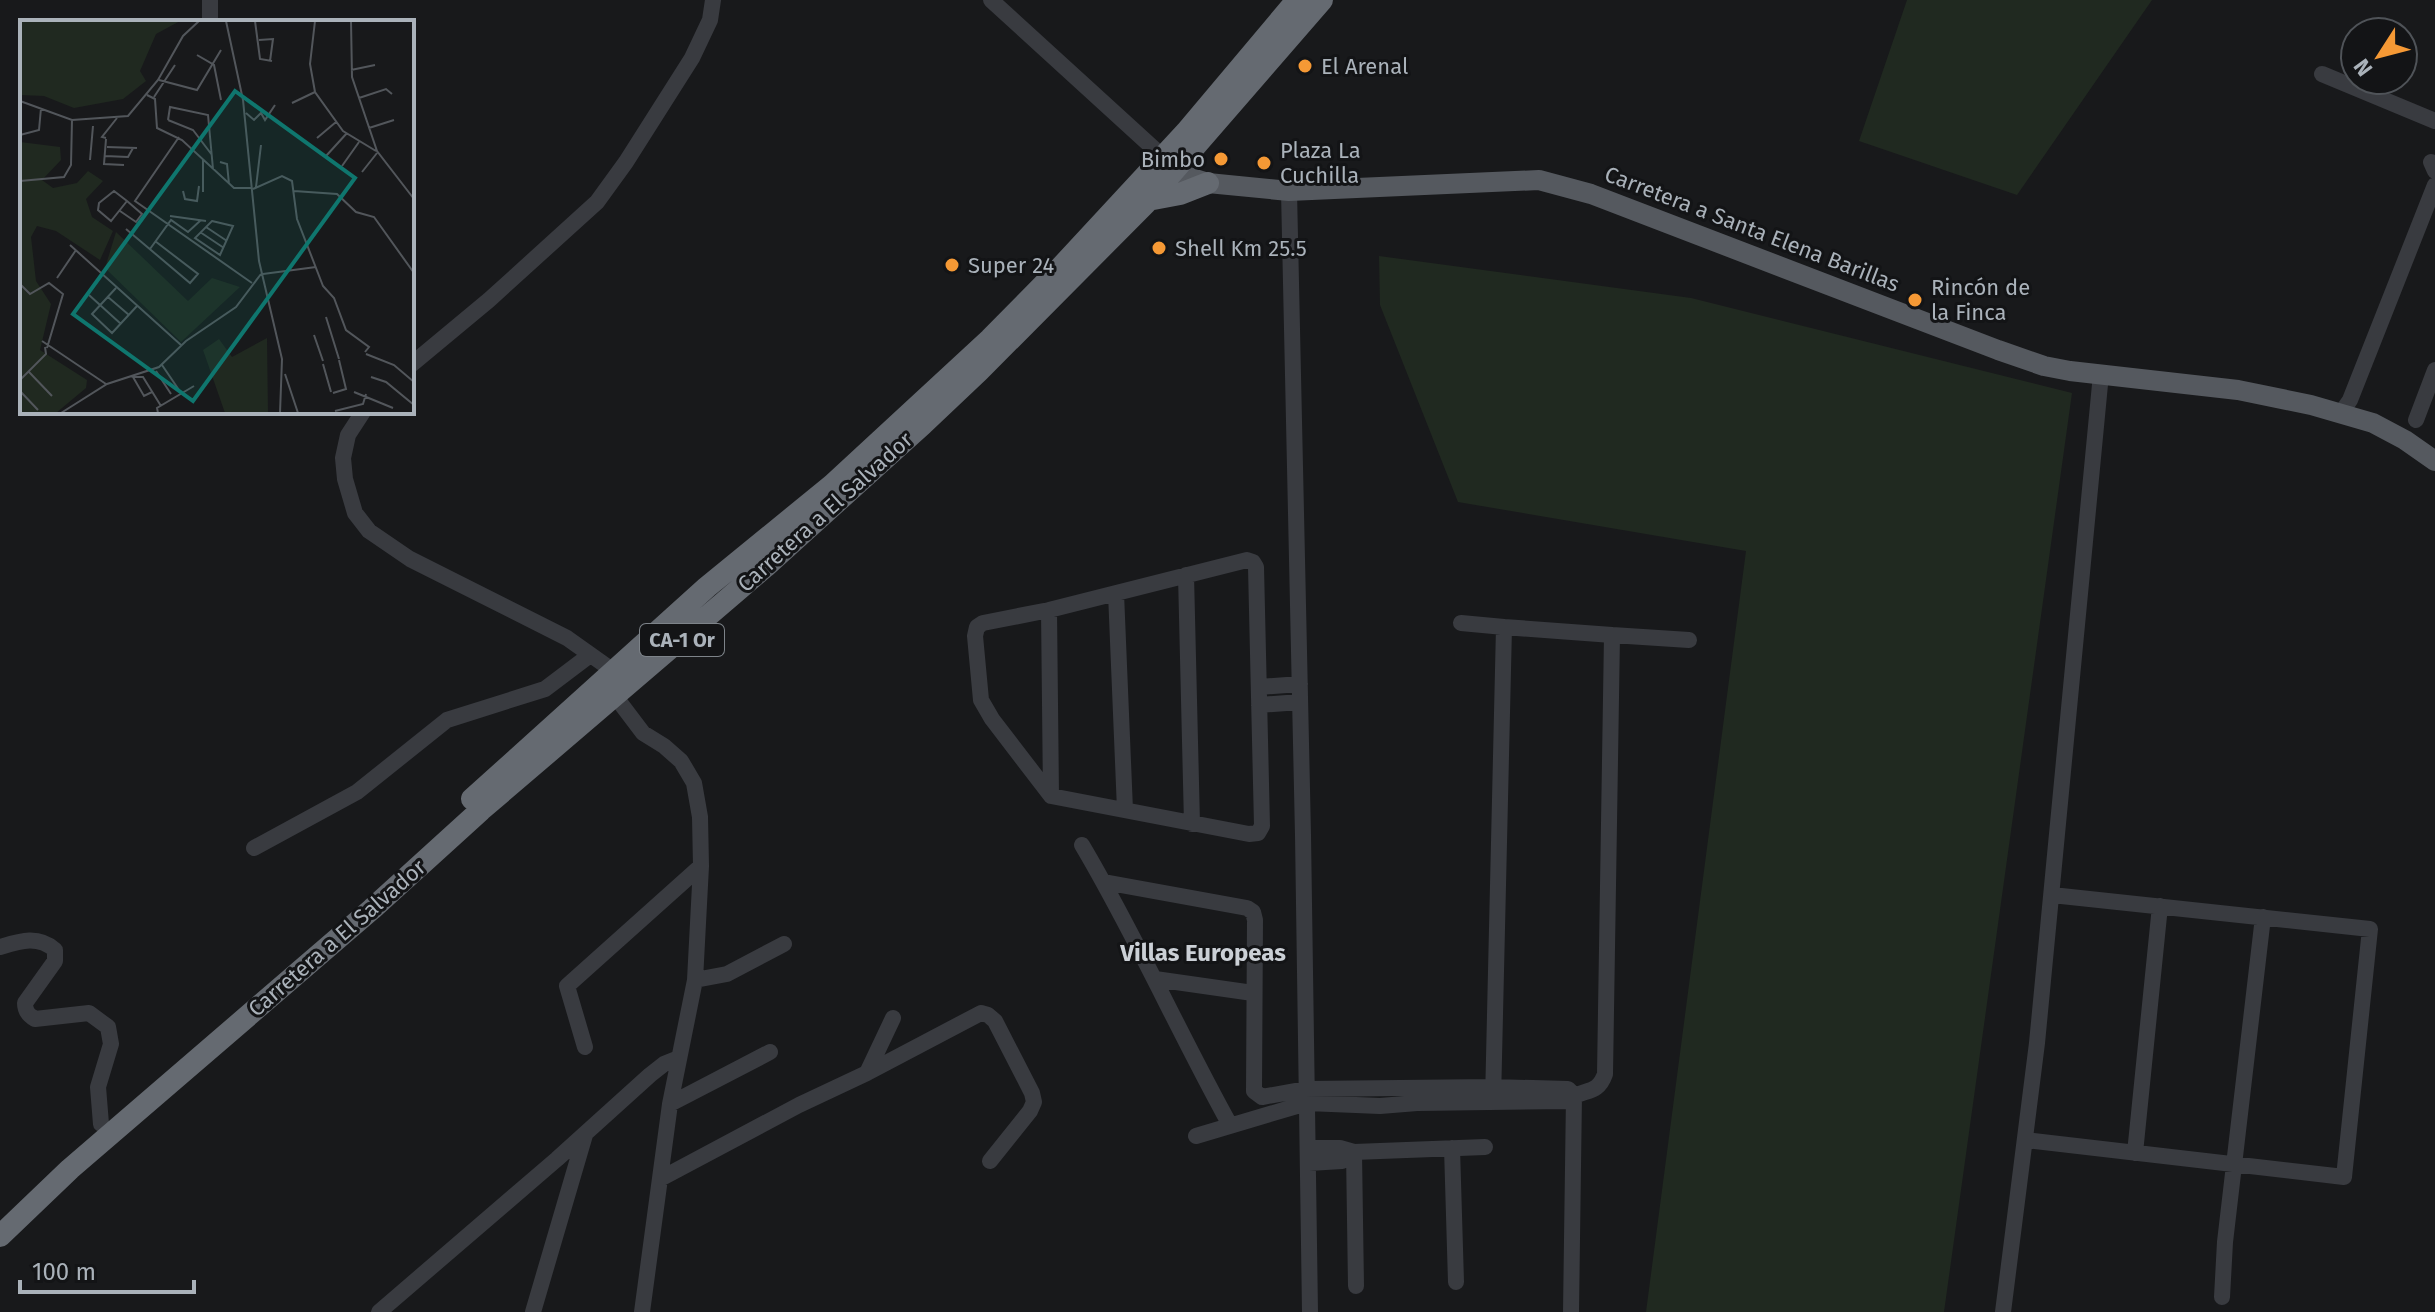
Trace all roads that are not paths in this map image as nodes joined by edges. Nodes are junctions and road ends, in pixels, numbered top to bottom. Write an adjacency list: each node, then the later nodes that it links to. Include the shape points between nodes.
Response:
1 (713, 0): 12 (street, via 692,58 597,202)
2 (991, 0): 7 (street)
3 (1297, 0): 7 (highway, Carretera a El Salvador / CA-1 Or)
4 (1322, 0): 7 (highway, Carretera a El Salvador / CA-1 Or)
5 (2322, 74): 6 (street)
6 (2435, 121)
7 (1173, 163): 8 (highway); 11 (highway, Carretera a El Salvador / CA-1 Or); 20 (highway, Carretera a El Salvador / CA-1 Or, via 912,412)
8 (1205, 182): 10 (main road, Carretera a Santa Elena Barillas); 11 (highway)
9 (2435, 185): 15 (street)
10 (1289, 191): 14 (main road, Carretera a Santa Elena Barillas, via 1548,182 2009,354 2044,366); 30 (street)
11 (1148, 200): 28 (highway, Carretera a El Salvador / CA-1 Or, via 979,371)
12 (414, 362)
13 (2435, 373): 17 (street)
14 (2101, 374): 15 (main road, Carretera a Santa Elena Barillas, via 2238,390); 42 (street)
15 (2341, 413): 17 (main road, Carretera a Santa Elena Barillas)
16 (362, 414): 27 (street, via 348,435 343,458 355,513 369,531 410,559 567,638)
17 (2411, 430): 18 (main road, Carretera a Santa Elena Barillas)
18 (2435, 461)
19 (1186, 575): 21 (street); 31 (street, via 1253,562); 37 (street)
20 (714, 582): 28 (highway, via 727,590 670,640); 29 (highway, Carretera a El Salvador / CA-1 Or)
21 (1116, 593): 22 (street); 36 (street)
22 (1049, 610): 35 (street); 35 (street, via 983,623 975,636 981,700)
23 (1461, 623): 24 (street)
24 (1504, 627): 25 (street); 55 (street)
25 (1612, 635): 26 (street); 56 (street, via 1605,1074 1598,1087)
26 (1689, 640)
27 (590, 655): 29 (street); 39 (street, via 545,689 447,720 357,792)
28 (652, 666): 32 (highway, Carretera a El Salvador / CA-1 Or)
29 (612, 670): 60 (highway, Carretera a El Salvador / CA-1 Or, via 404,861)
30 (1300, 684): 31 (street); 33 (street)
31 (1259, 687): 34 (street)
32 (615, 696): 40 (street, via 643,733 681,761 694,783); 74 (highway, Carretera a El Salvador / CA-1 Or)
33 (1300, 702): 34 (street); 57 (street)
34 (1259, 705): 37 (street, via 1262,826 1249,834)
35 (1051, 796): 36 (street)
36 (1125, 810): 37 (street)
37 (1192, 824)
38 (1082, 845): 41 (street)
39 (254, 848)
40 (701, 866): 48 (street); 51 (street, via 567,986)
41 (1104, 882): 47 (street); 49 (street, via 1250,910 1255,920)
42 (2052, 895): 43 (street); 64 (street)
43 (2160, 906): 44 (street); 68 (street)
44 (2263, 917): 71 (street); 71 (street, via 2370,929 2344,1177)
45 (784, 944): 48 (street, via 727,974)
46 (0, 947): 60 (street, via 25,940 55,950 55,961 25,1003 30,1016 89,1013 108,1027 111,1044 98,1087)
47 (1155, 979): 49 (street); 61 (street)
48 (695, 980): 53 (street)
49 (1253, 993): 58 (street, via 1254,1091)
50 (893, 1018): 54 (street)
51 (585, 1047)
52 (770, 1052): 59 (street)
53 (679, 1058): 59 (street); 62 (street, via 650,1075)
54 (867, 1073): 70 (street, via 981,1013 988,1015 1034,1102); 72 (street)
55 (1492, 1094): 56 (street, via 1568,1101); 57 (street, via 1416,1096 1380,1106)
56 (1574, 1095): 82 (street)
57 (1307, 1096): 58 (street); 69 (street)
58 (1272, 1103): 61 (street)
59 (670, 1104): 72 (street)
60 (101, 1124): 73 (highway, Carretera a El Salvador / CA-1 Or)
61 (1230, 1125): 63 (street)
62 (586, 1134): 78 (street); 79 (street)
63 (1196, 1136)
64 (2026, 1140): 68 (street); 83 (street)
65 (1485, 1147): 66 (street)
66 (1452, 1148): 67 (street); 75 (street)
67 (1354, 1152): 69 (street, via 1342,1161); 76 (street)
68 (2135, 1153): 71 (street)
69 (1309, 1156): 81 (street)
70 (990, 1161)
71 (2236, 1165): 77 (street)
72 (660, 1179): 80 (street)
73 (0, 1216)
74 (0, 1236)
75 (1456, 1282)
76 (1356, 1286)
77 (2222, 1297)
78 (379, 1312)
79 (533, 1312)
80 (642, 1312)
81 (1310, 1312)
82 (1571, 1312)
83 (2003, 1312)

